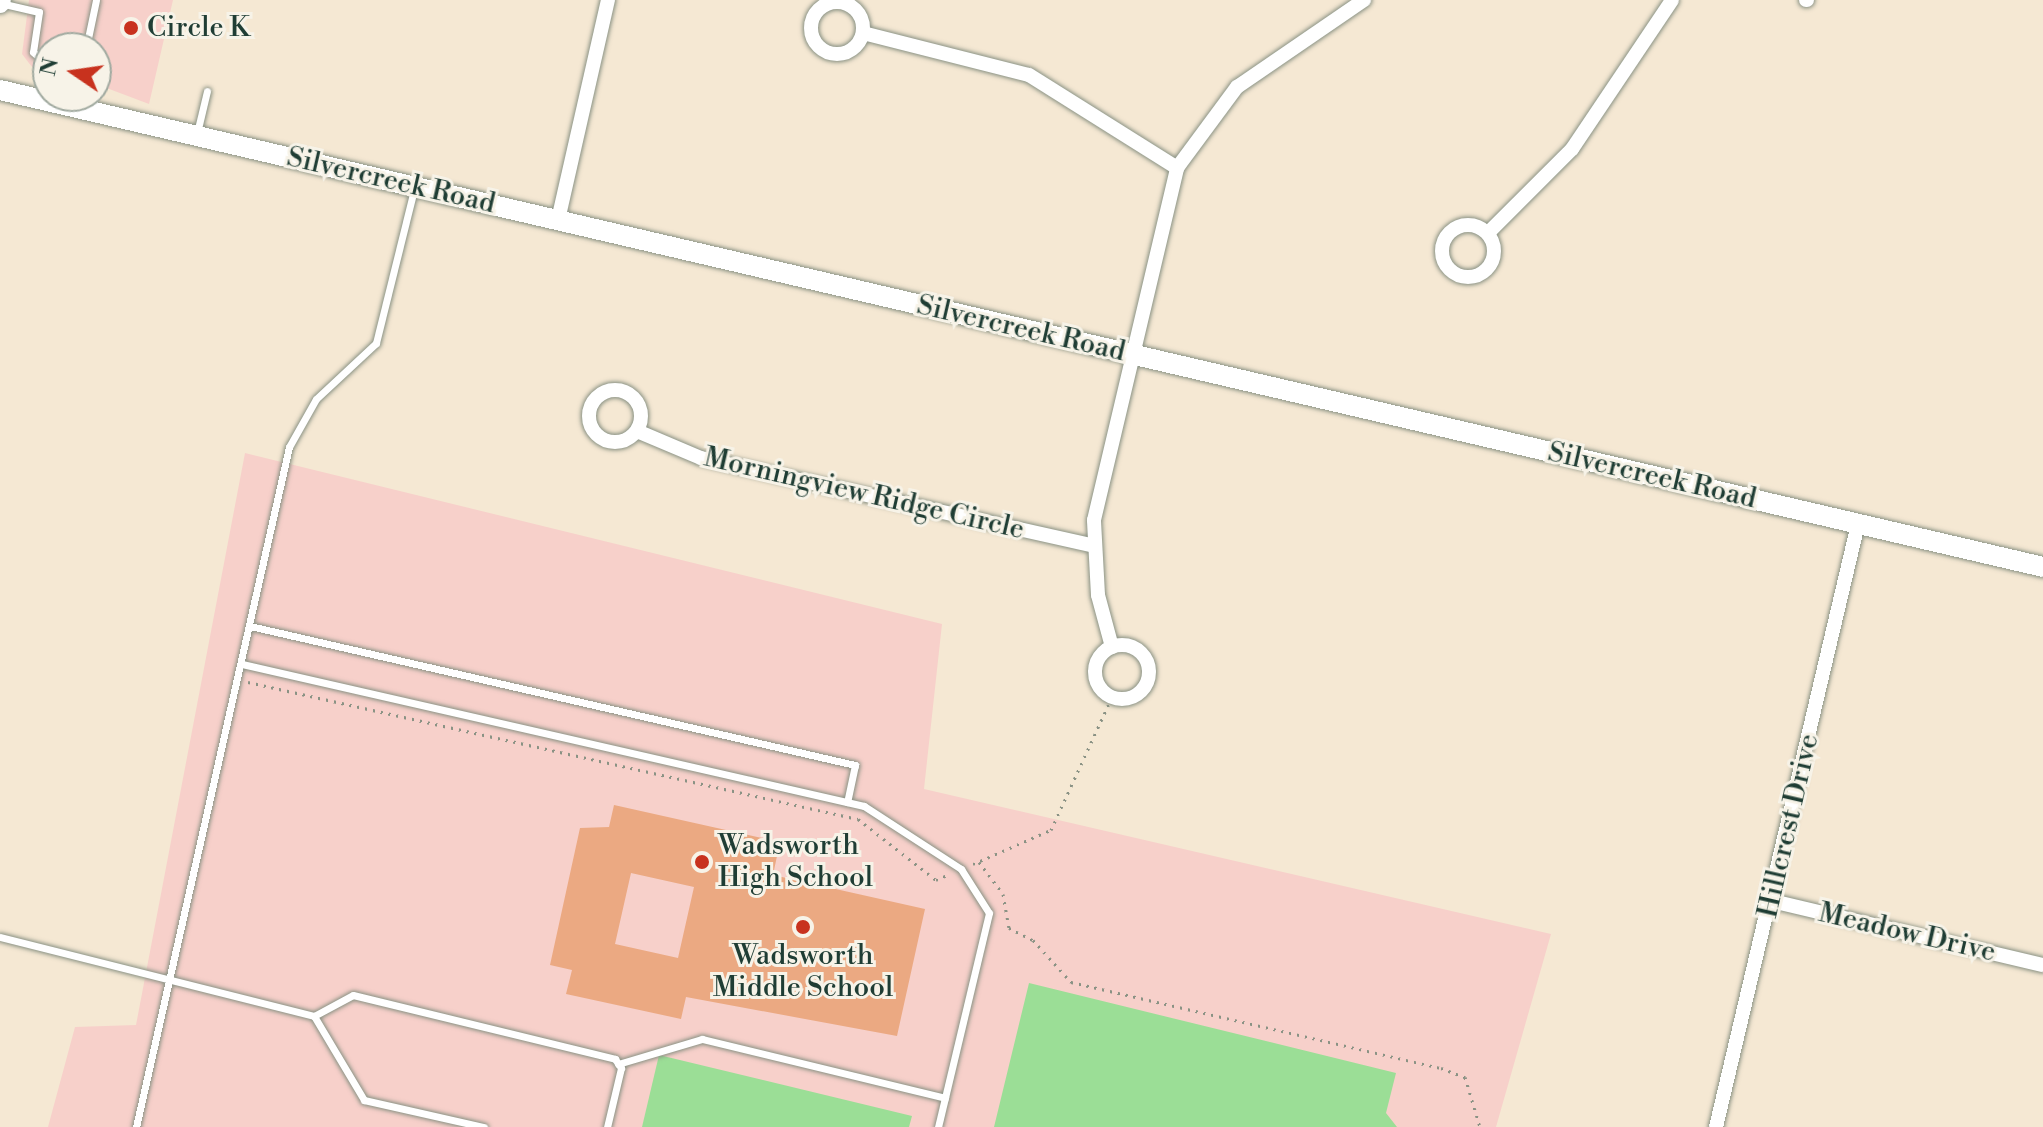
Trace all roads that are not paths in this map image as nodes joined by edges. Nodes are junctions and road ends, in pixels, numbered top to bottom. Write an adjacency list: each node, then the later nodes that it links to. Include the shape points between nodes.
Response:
1 (42, 0): 7 (lane)
2 (96, 0): 9 (lane)
3 (608, 0): 18 (street)
4 (1364, 0): 16 (street, via 1237,87)
5 (1672, 0): 19 (street, via 1572,149)
6 (0, 2): 7 (lane)
7 (39, 12): 8 (lane)
8 (36, 32)
9 (89, 32)
10 (863, 33): 16 (street, via 1029,75)
11 (0, 90): 13 (street, Silvercreek Road)
12 (207, 91): 15 (lane)
13 (32, 95)
14 (111, 112): 15 (street, Silvercreek Road)
15 (197, 136): 17 (street, Silvercreek Road)
16 (1177, 168): 20 (street)
17 (415, 187): 18 (street, Silvercreek Road); 25 (lane, via 376,343 316,399 289,447)
18 (558, 220): 20 (street, Silvercreek Road)
19 (1488, 233)
20 (1132, 355): 22 (street, Silvercreek Road); 23 (street)
21 (637, 431): 23 (street, Morningview Ridge Circle, via 701,458)
22 (1858, 524): 24 (street, Silvercreek Road); 29 (street, Hillcrest Drive)
23 (1094, 546): 26 (street)
24 (2043, 567)
25 (250, 626): 27 (lane); 28 (lane, via 855,765)
26 (1112, 647)
27 (242, 664): 28 (lane); 32 (lane)
28 (847, 802): 35 (lane, via 961,869 989,913)
29 (1772, 901): 31 (street, Meadow Drive); 40 (street, Hillcrest Drive)
30 (0, 937): 32 (lane)
31 (2043, 965)
32 (170, 979): 33 (lane); 36 (lane)
33 (314, 1016): 34 (lane, via 353,995); 37 (lane, via 364,1100)
34 (618, 1064): 35 (lane, via 702,1039); 38 (lane)
35 (945, 1098): 39 (lane)
36 (136, 1127)
37 (484, 1127)
38 (607, 1127)
39 (938, 1127)
40 (1716, 1127)

